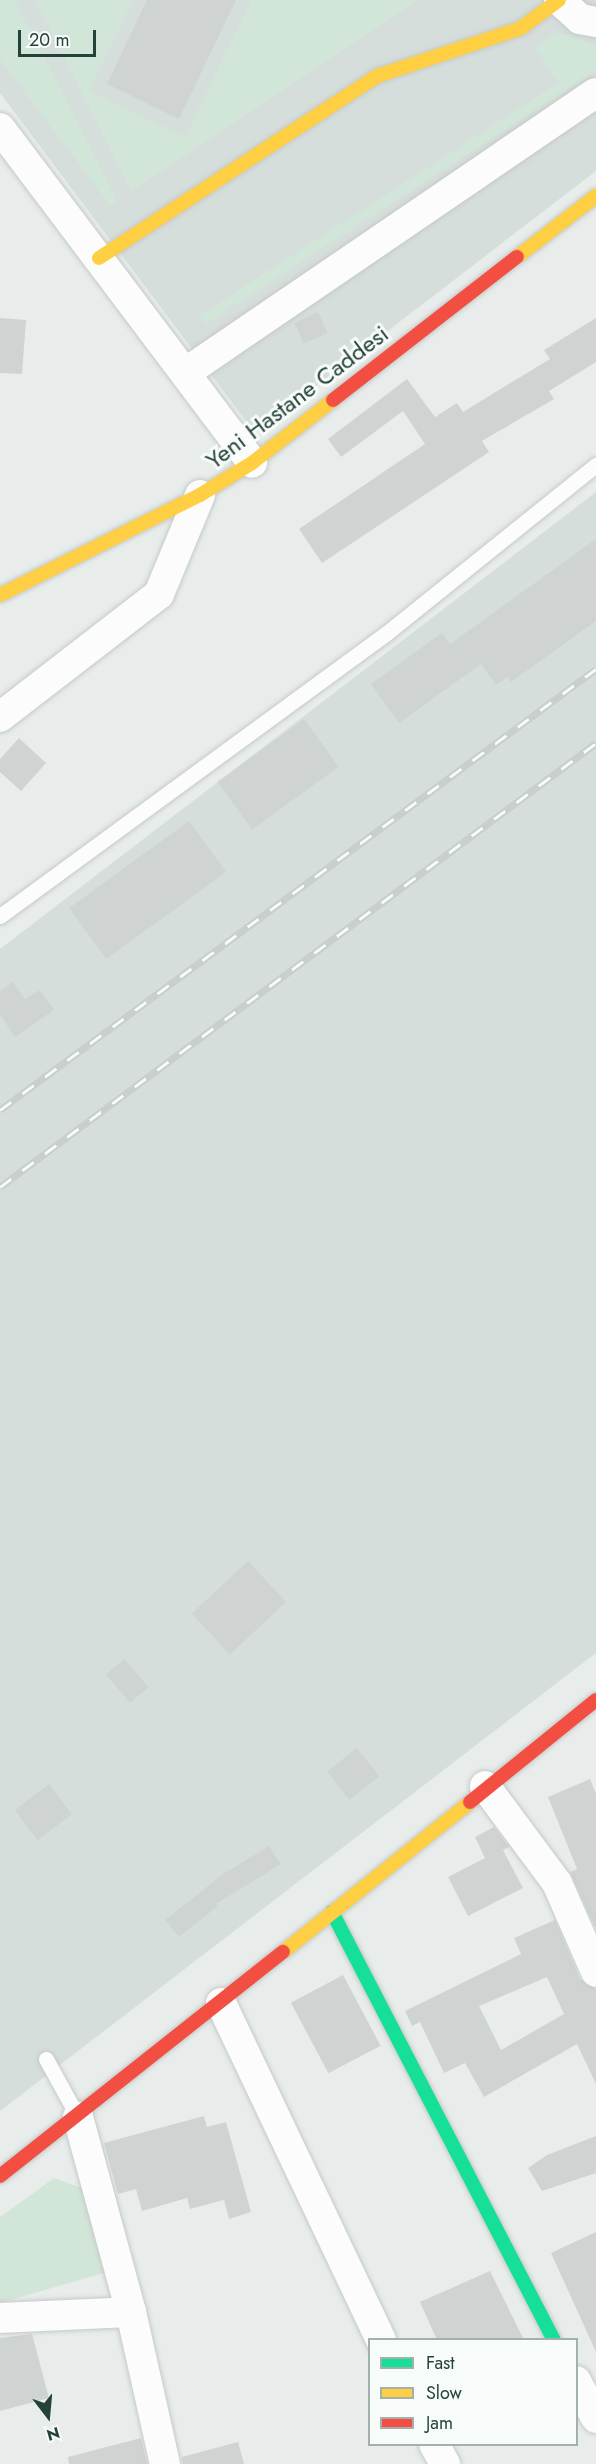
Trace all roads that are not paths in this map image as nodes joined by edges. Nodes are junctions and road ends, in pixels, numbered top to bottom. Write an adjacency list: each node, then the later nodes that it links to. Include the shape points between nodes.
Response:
1 (559, 0): 2 (street, via 580,19); 6 (street, via 520,28 377,76)
2 (596, 22)
3 (596, 93): 7 (street)
4 (0, 128): 6 (street)
5 (596, 196): 8 (street, Yeni Hastane Caddesi)
6 (99, 258): 7 (street)
7 (185, 373): 8 (street)
8 (252, 463): 10 (street, Yeni Hastane Caddesi)
9 (596, 465): 13 (lane, via 388,632)
10 (200, 495): 11 (street, Yeni Hastane Caddesi); 12 (street, via 159,594)
11 (0, 595)
12 (0, 717)
13 (0, 916)
14 (596, 1700): 15 (street)
15 (485, 1786): 16 (street); 17 (street, via 557,1883)
16 (332, 1912): 18 (street); 25 (street)
17 (596, 1972)
18 (221, 2003): 20 (street); 24 (street)
19 (46, 2059): 20 (lane)
20 (78, 2117): 21 (street); 22 (street)
21 (0, 2176)
22 (131, 2312): 23 (street, via 12,2314); 29 (street)
23 (0, 2318)
24 (380, 2338)
25 (553, 2338)
26 (578, 2385): 27 (street)
27 (596, 2418)
28 (435, 2446): 30 (street)
29 (165, 2464)
30 (445, 2464)

